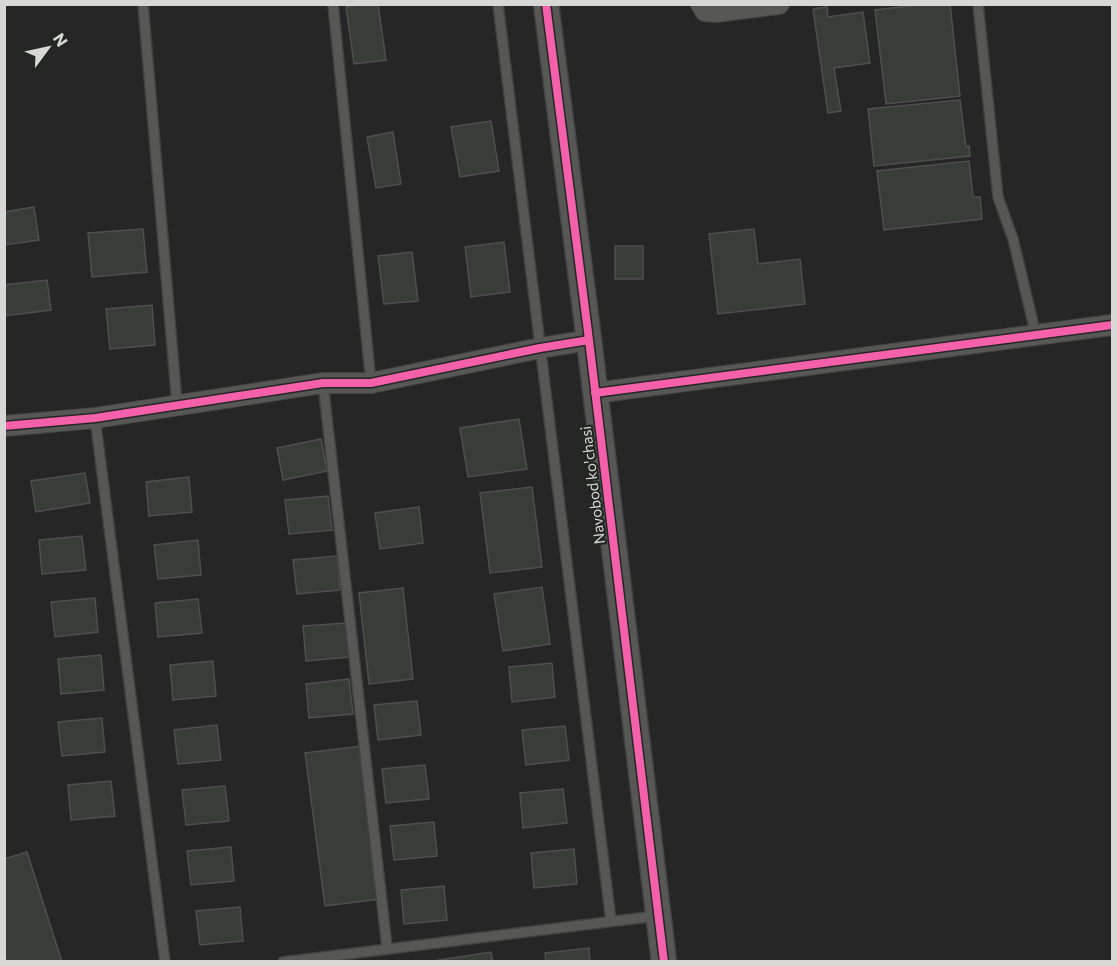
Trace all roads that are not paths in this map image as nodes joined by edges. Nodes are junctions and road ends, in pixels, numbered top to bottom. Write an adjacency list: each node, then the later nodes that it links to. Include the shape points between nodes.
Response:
1 (142, 4): 15 (lane)
2 (333, 4): 13 (lane)
3 (498, 4): 11 (lane)
4 (546, 4): 10 (street, Navobod ko'chasi)
5 (700, 4): 6 (street, via 705,11 716,12)
6 (779, 4)
7 (978, 4): 9 (lane, via 998,196 1013,239)
8 (1113, 325): 9 (street)
9 (1036, 335): 14 (street)
10 (589, 339): 11 (street); 14 (street, Navobod ko'chasi)
11 (540, 348): 13 (street); 19 (lane)
12 (323, 383): 13 (street); 15 (street); 20 (lane)
13 (371, 383)
14 (595, 393): 18 (street, Navobod ko'chasi)
15 (177, 404): 16 (street)
16 (95, 417): 17 (street); 22 (lane)
17 (4, 426)
18 (659, 915): 19 (lane); 23 (street, Navobod ko'chasi)
19 (611, 921): 20 (lane)
20 (387, 947): 21 (lane)
21 (288, 961)
22 (165, 962)
23 (664, 962)

